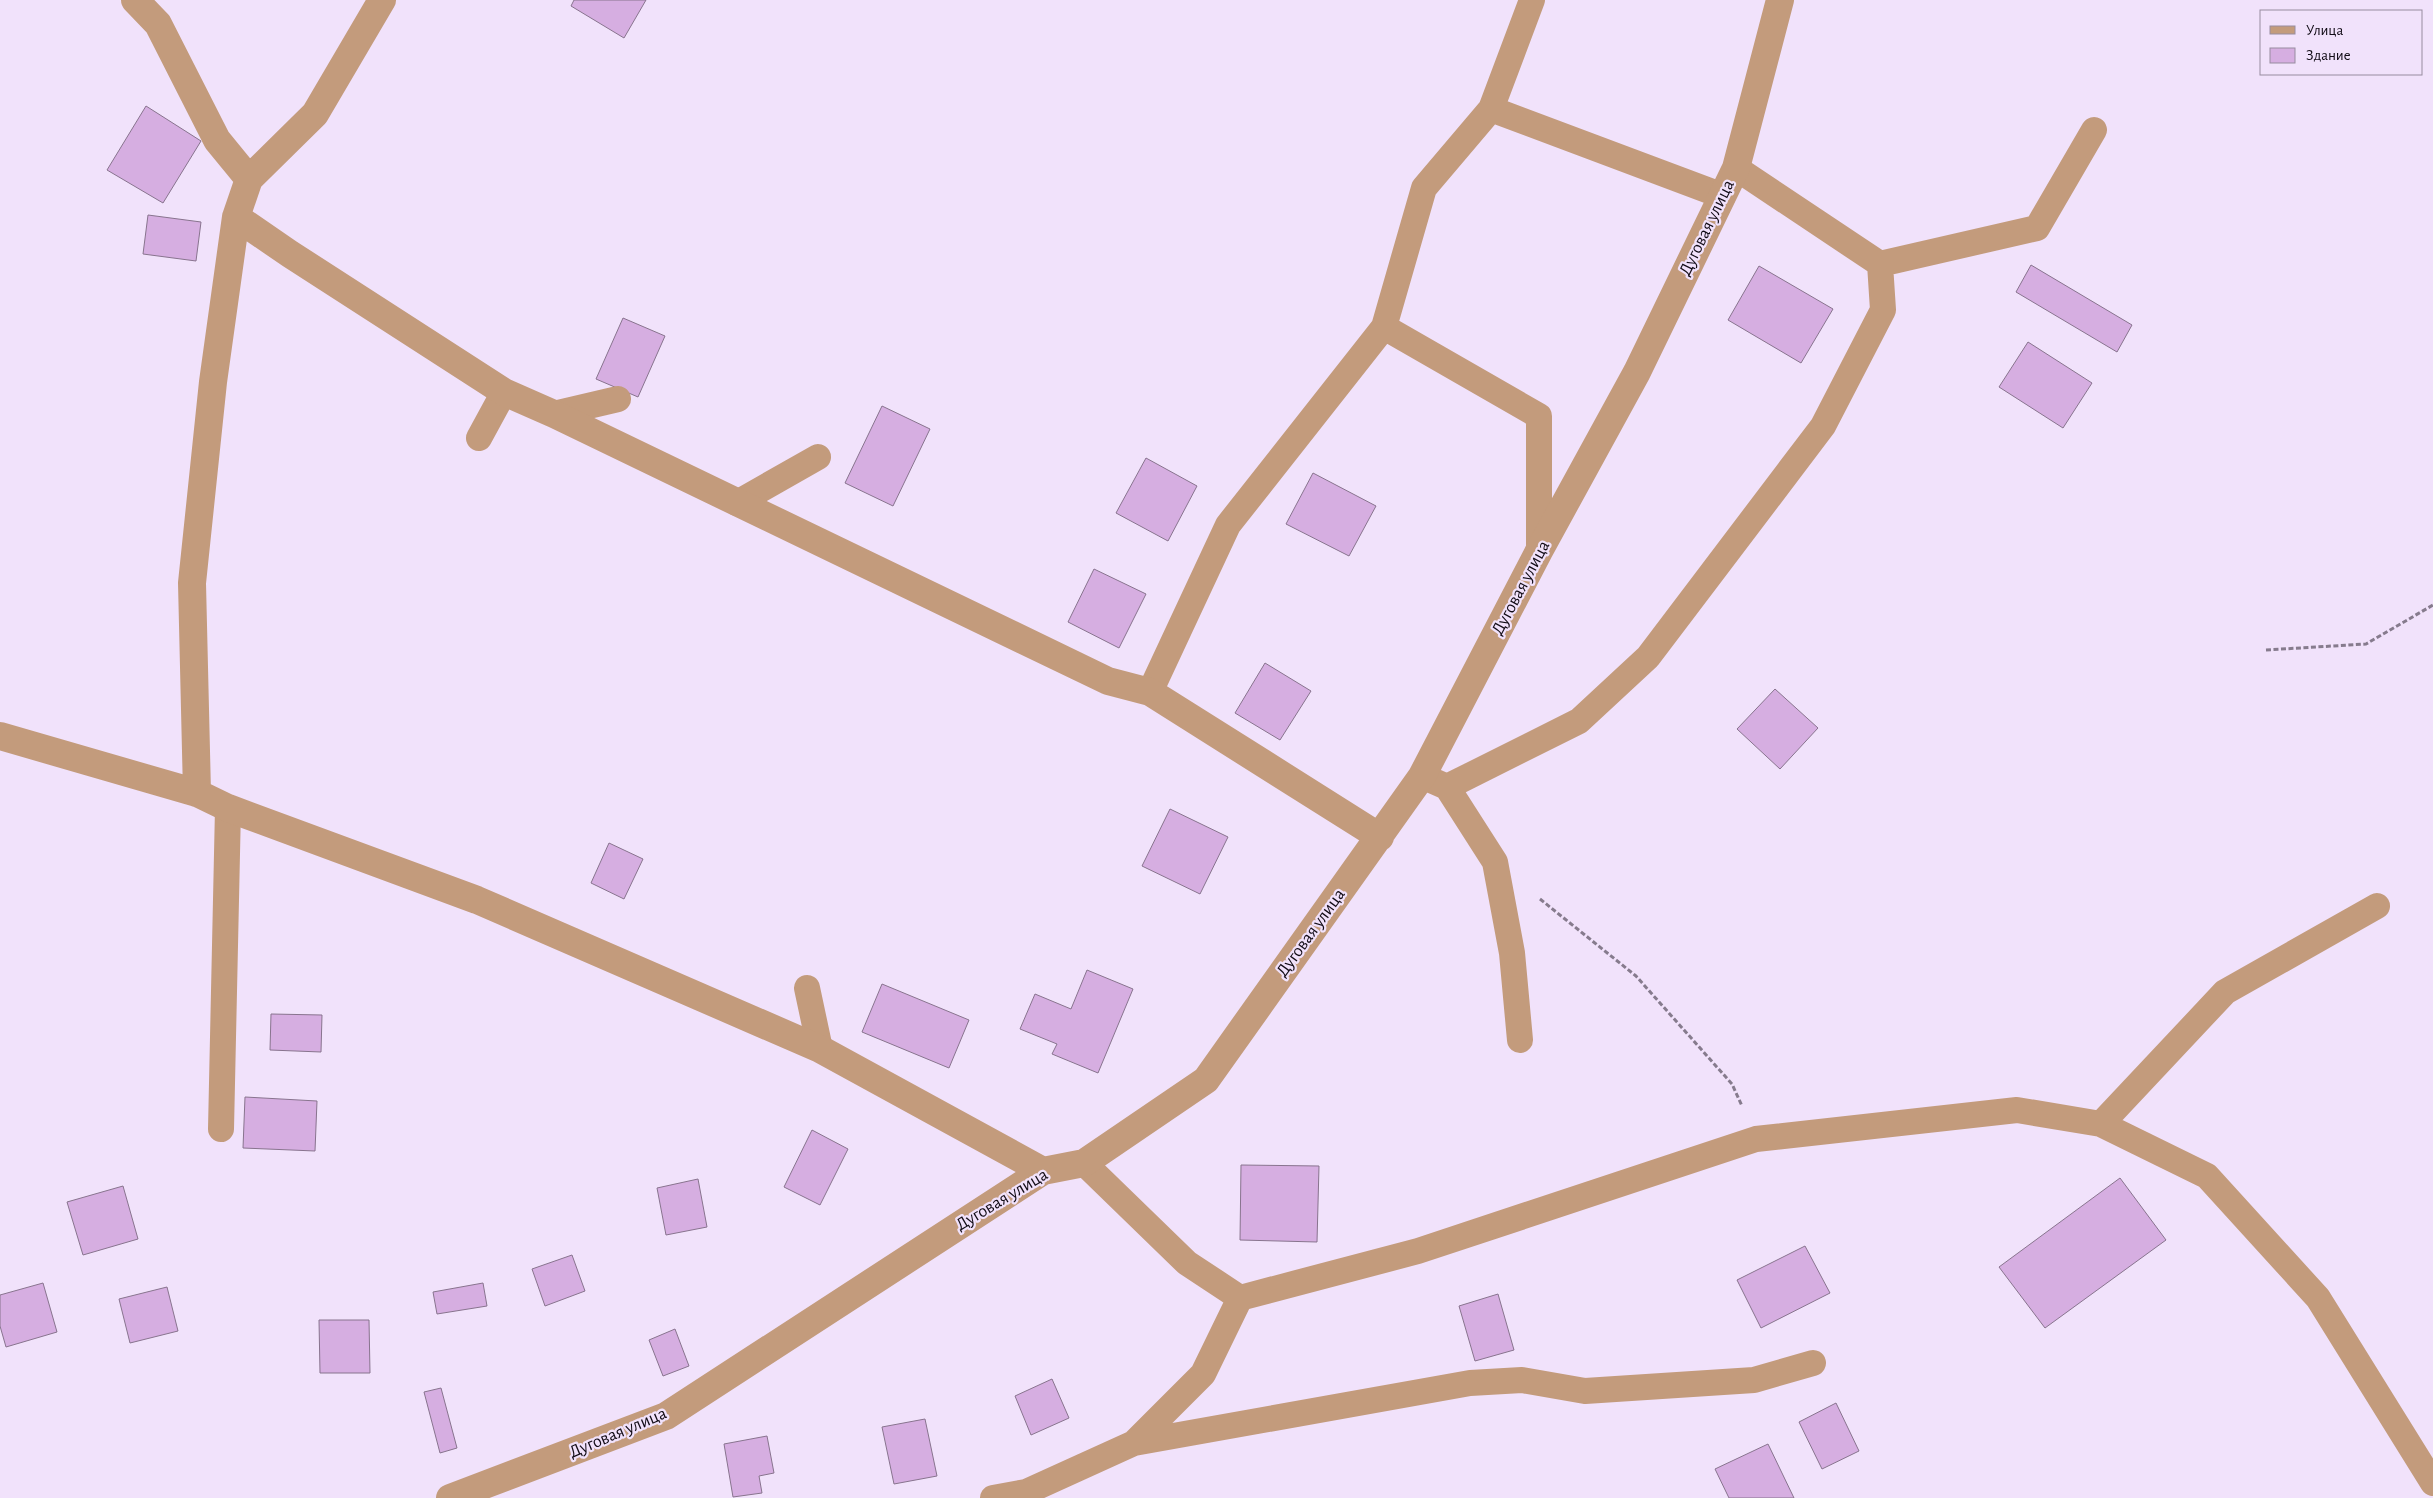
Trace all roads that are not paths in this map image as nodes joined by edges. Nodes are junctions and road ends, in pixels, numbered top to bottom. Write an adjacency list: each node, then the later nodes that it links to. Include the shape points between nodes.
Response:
1 (135, 0): 8 (street, via 158,24 217,140)
2 (382, 0): 8 (street, via 314,114)
3 (1532, 0): 5 (lane)
4 (1780, 0): 7 (street, Дуговая улица)
5 (1491, 109): 9 (lane); 12 (lane, via 1424,188)
6 (2094, 130): 11 (lane, via 2036,228)
7 (1736, 168): 9 (street, Дуговая улица); 11 (lane)
8 (249, 179): 10 (street)
9 (1723, 196): 19 (street, Дуговая улица, via 1637,372)
10 (236, 217): 13 (street); 24 (street, via 213,382 192,583)
11 (1880, 264): 23 (lane, via 1883,310 1823,426 1648,657 1579,722)
12 (1384, 327): 19 (lane, via 1539,416); 20 (lane, via 1228,525)
13 (504, 392): 15 (street); 16 (lane)
14 (618, 400): 15 (lane)
15 (554, 414): 18 (street)
16 (479, 438)
17 (818, 457): 18 (lane)
18 (737, 503): 20 (street, via 1108,681)
19 (1540, 552): 22 (street, Дуговая улица)
20 (1150, 692): 26 (street)
21 (0, 736): 24 (street)
22 (1422, 776): 23 (lane); 26 (street, Дуговая улица)
23 (1446, 787): 29 (lane, via 1495,862 1512,953)
24 (197, 793): 25 (street)
25 (228, 808): 30 (street, via 477,900); 32 (lane)
26 (1380, 837): 33 (street, Дуговая улица, via 1206,1080)
27 (2377, 906): 31 (lane, via 2226,992)
28 (808, 988): 30 (lane)
29 (1520, 1040)
30 (820, 1049): 34 (street)
31 (2101, 1124): 35 (lane, via 2017,1110 1756,1139 1418,1251); 38 (lane, via 2207,1176 2318,1298)
32 (221, 1129)
33 (1084, 1164): 34 (street, Дуговая улица); 35 (lane, via 1187,1263)
34 (1043, 1172): 39 (street, Дуговая улица, via 666,1416)
35 (1240, 1298): 37 (lane, via 1203,1374)
36 (1813, 1363): 37 (lane, via 1754,1380 1585,1391 1522,1380 1470,1383)
37 (1134, 1443): 40 (lane, via 1026,1492)
38 (2433, 1482)
39 (463, 1497)
40 (993, 1498)

